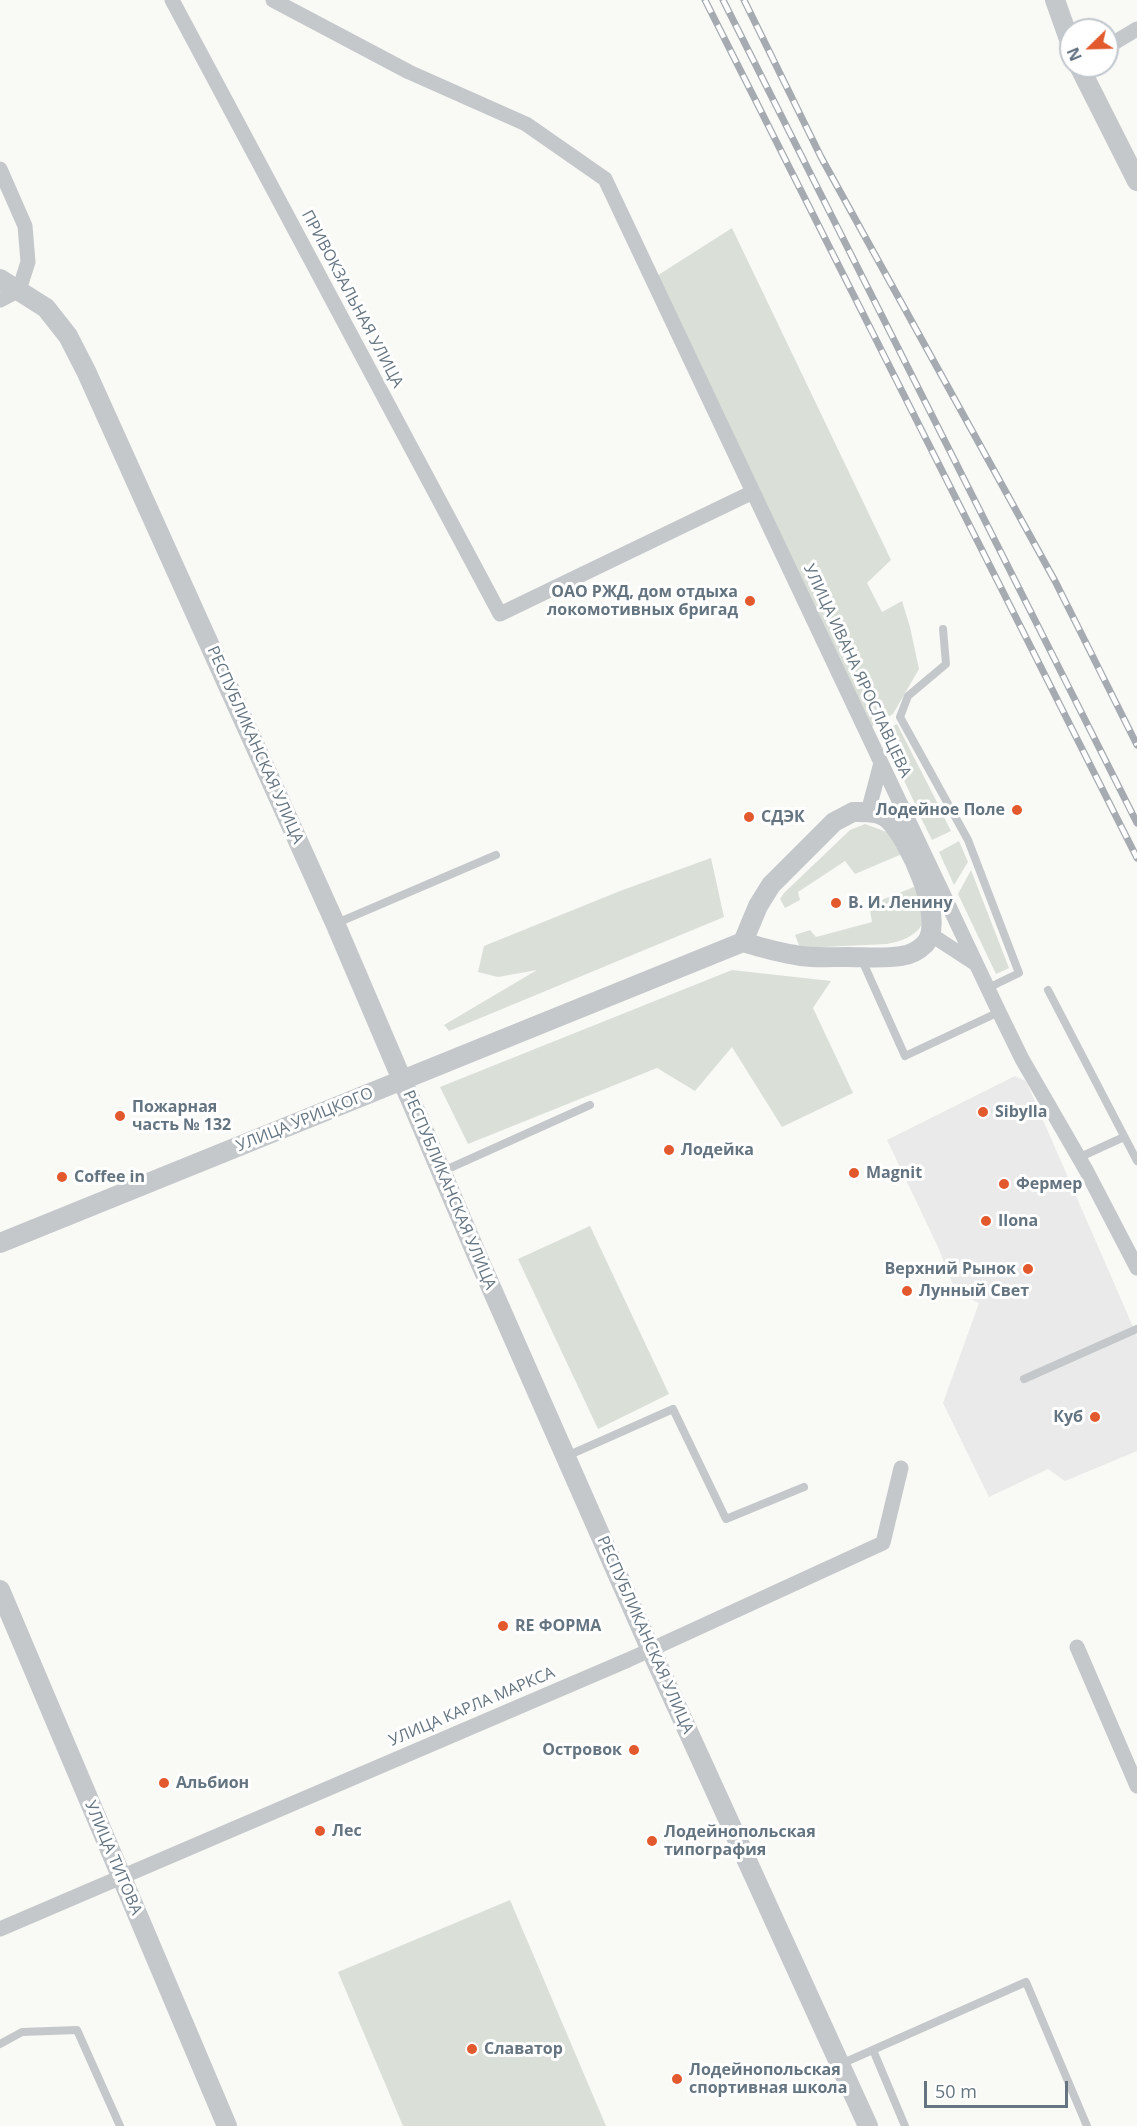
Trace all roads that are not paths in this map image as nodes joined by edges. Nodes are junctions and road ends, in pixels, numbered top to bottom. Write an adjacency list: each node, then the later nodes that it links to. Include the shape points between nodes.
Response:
1 (172, 0): 13 (street, ПРИВОКЗАЛЬНАЯ УЛИЦА, via 500,614)
2 (273, 0): 13 (street, УЛИЦА ИВАНА ЯРОСЛАВЦЕВА, via 409,72 526,124 605,179)
3 (1055, 0): 4 (street)
4 (1061, 18)
5 (1137, 29): 6 (street)
6 (1119, 40)
7 (1084, 78): 9 (street)
8 (0, 169): 11 (street, via 26,226 28,262)
9 (1137, 181)
10 (0, 279): 11 (street, РЕСПУБЛИКАНСКАЯ УЛИЦА)
11 (19, 290): 12 (street); 18 (street, РЕСПУБЛИКАНСКАЯ УЛИЦА, via 46,308 68,336 86,371)
12 (0, 300)
13 (753, 492): 15 (street, УЛИЦА ИВАНА ЯРОСЛАВЦЕВА)
14 (943, 629): 23 (lane, via 946,664 908,696 900,717 968,840 1019,973)
15 (881, 763): 16 (street); 22 (street, УЛИЦА ИВАНА ЯРОСЛАВЦЕВА)
16 (868, 812): 19 (street, via 887,818 903,838 929,896 933,918); 20 (street, via 853,812 834,822 771,885)
17 (496, 855): 18 (lane)
18 (335, 923): 26 (street, РЕСПУБЛИКАНСКАЯ УЛИЦА)
19 (930, 934): 21 (street, via 915,952 903,956); 22 (street)
20 (743, 942): 21 (street, via 804,957); 26 (street, УЛИЦА УРИЦКОГО)
21 (860, 957): 25 (lane, via 905,1056)
22 (976, 964): 23 (street, УЛИЦА ИВАНА ЯРОСЛАВЦЕВА)
23 (988, 988): 25 (street, УЛИЦА ИВАНА ЯРОСЛАВЦЕВА)
24 (1048, 990): 28 (lane)
25 (999, 1012): 29 (street, УЛИЦА ИВАНА ЯРОСЛАВЦЕВА)
26 (403, 1081): 31 (street, РЕСПУБЛИКАНСКАЯ УЛИЦА); 32 (street, УЛИЦА УРИЦКОГО)
27 (590, 1105): 31 (lane)
28 (1124, 1137): 29 (lane); 30 (lane)
29 (1078, 1158): 33 (street, УЛИЦА ИВАНА ЯРОСЛАВЦЕВА)
30 (1137, 1161)
31 (441, 1172): 36 (street, РЕСПУБЛИКАНСКАЯ УЛИЦА)
32 (0, 1243)
33 (1137, 1268)
34 (1137, 1329): 35 (lane)
35 (1024, 1379)
36 (565, 1456): 38 (lane, via 673,1409 726,1519); 41 (street, РЕСПУБЛИКАНСКАЯ УЛИЦА)
37 (901, 1468): 41 (street, УЛИЦА КАРЛА МАРКСА, via 884,1543)
38 (804, 1487)
39 (0, 1590): 43 (street, УЛИЦА ТИТОВА)
40 (1077, 1647): 42 (street)
41 (650, 1648): 43 (street, УЛИЦА КАРЛА МАРКСА); 47 (street, РЕСПУБЛИКАНСКАЯ УЛИЦА)
42 (1137, 1786)
43 (121, 1877): 44 (street, УЛИЦА КАРЛА МАРКСА); 49 (street, УЛИЦА ТИТОВА)
44 (0, 1929)
45 (0, 2044): 48 (lane, via 22,2032 77,2030)
46 (873, 2050): 47 (lane); 51 (lane); 52 (lane, via 1026,1982)
47 (840, 2065): 50 (street, РЕСПУБЛИКАНСКАЯ УЛИЦА)
48 (120, 2126)
49 (227, 2126)
50 (868, 2126)
51 (905, 2126)
52 (1087, 2126)

